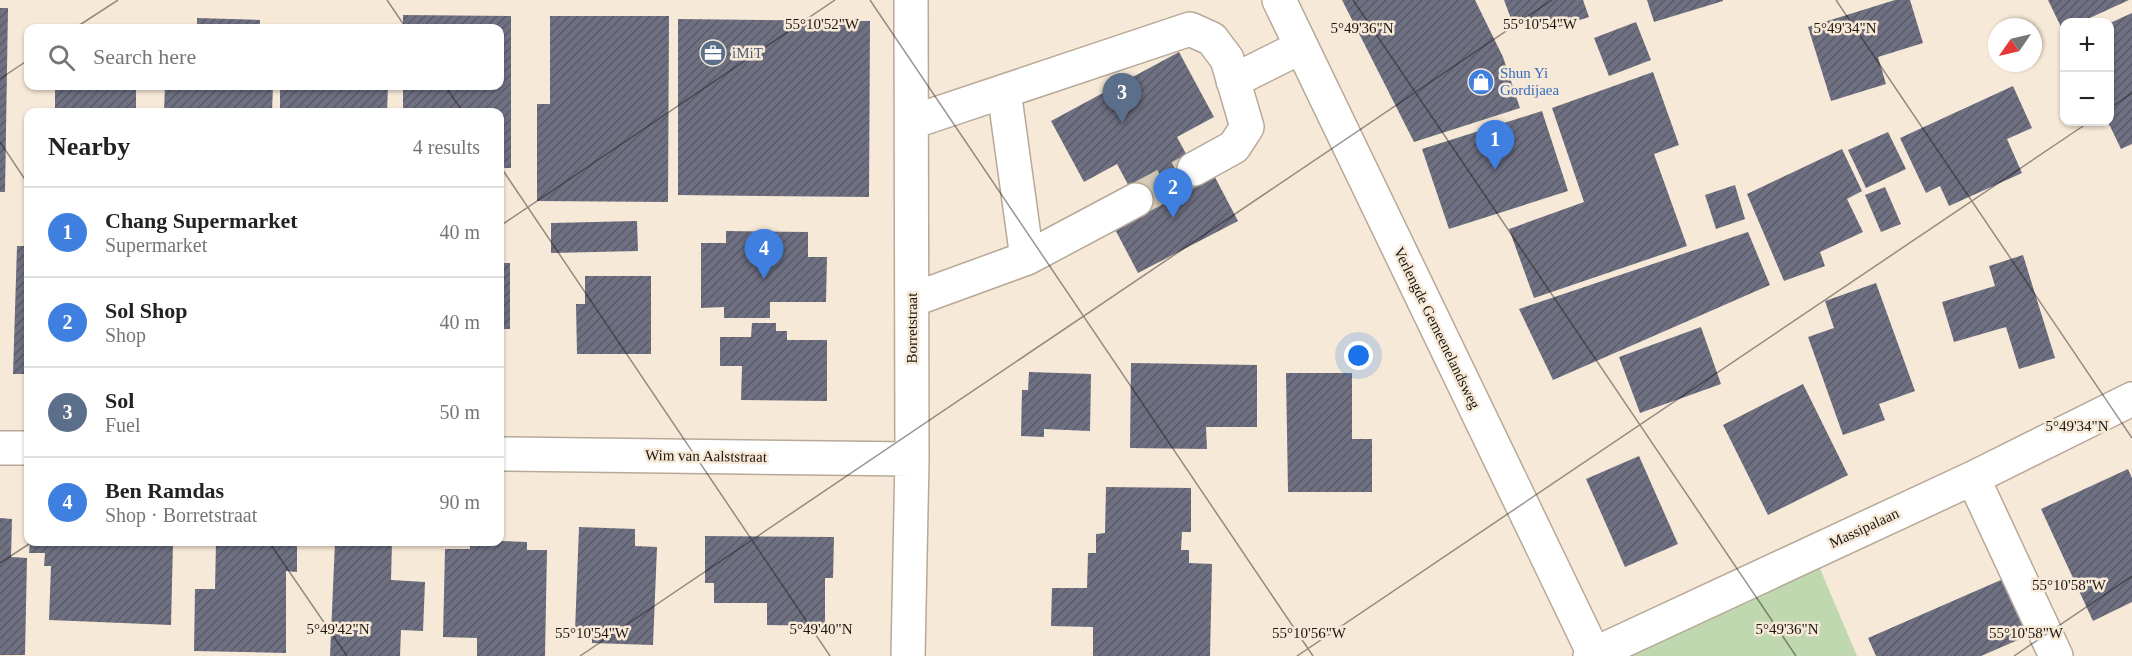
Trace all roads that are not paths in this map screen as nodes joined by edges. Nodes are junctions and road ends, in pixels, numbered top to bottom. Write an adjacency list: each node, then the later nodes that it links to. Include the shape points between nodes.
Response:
1 (911, 0): 6 (street, Borretstraat)
2 (1279, 0): 3 (street, Verlengde Gemeenelandsweg)
3 (1301, 47): 4 (street); 17 (street, Verlengde Gemeenelandsweg)
4 (1233, 81): 5 (street, via 1227,59 1212,39 1190,29); 7 (street, via 1247,127 1234,147)
5 (1004, 91): 6 (street); 9 (street)
6 (912, 122): 10 (street, Borretstraat)
7 (1194, 169)
8 (1136, 200): 9 (street)
9 (1028, 258): 10 (street)
10 (912, 300): 15 (street, Borretstraat)
11 (2132, 399): 16 (street, Massipalaan)
12 (0, 448): 13 (street)
13 (24, 448)
14 (504, 454): 15 (street, Wim van Aalststraat)
15 (912, 459): 18 (street, Borretstraat)
16 (1973, 478): 17 (street, Massipalaan); 19 (street)
17 (1593, 655)
18 (908, 656)
19 (2056, 656)

